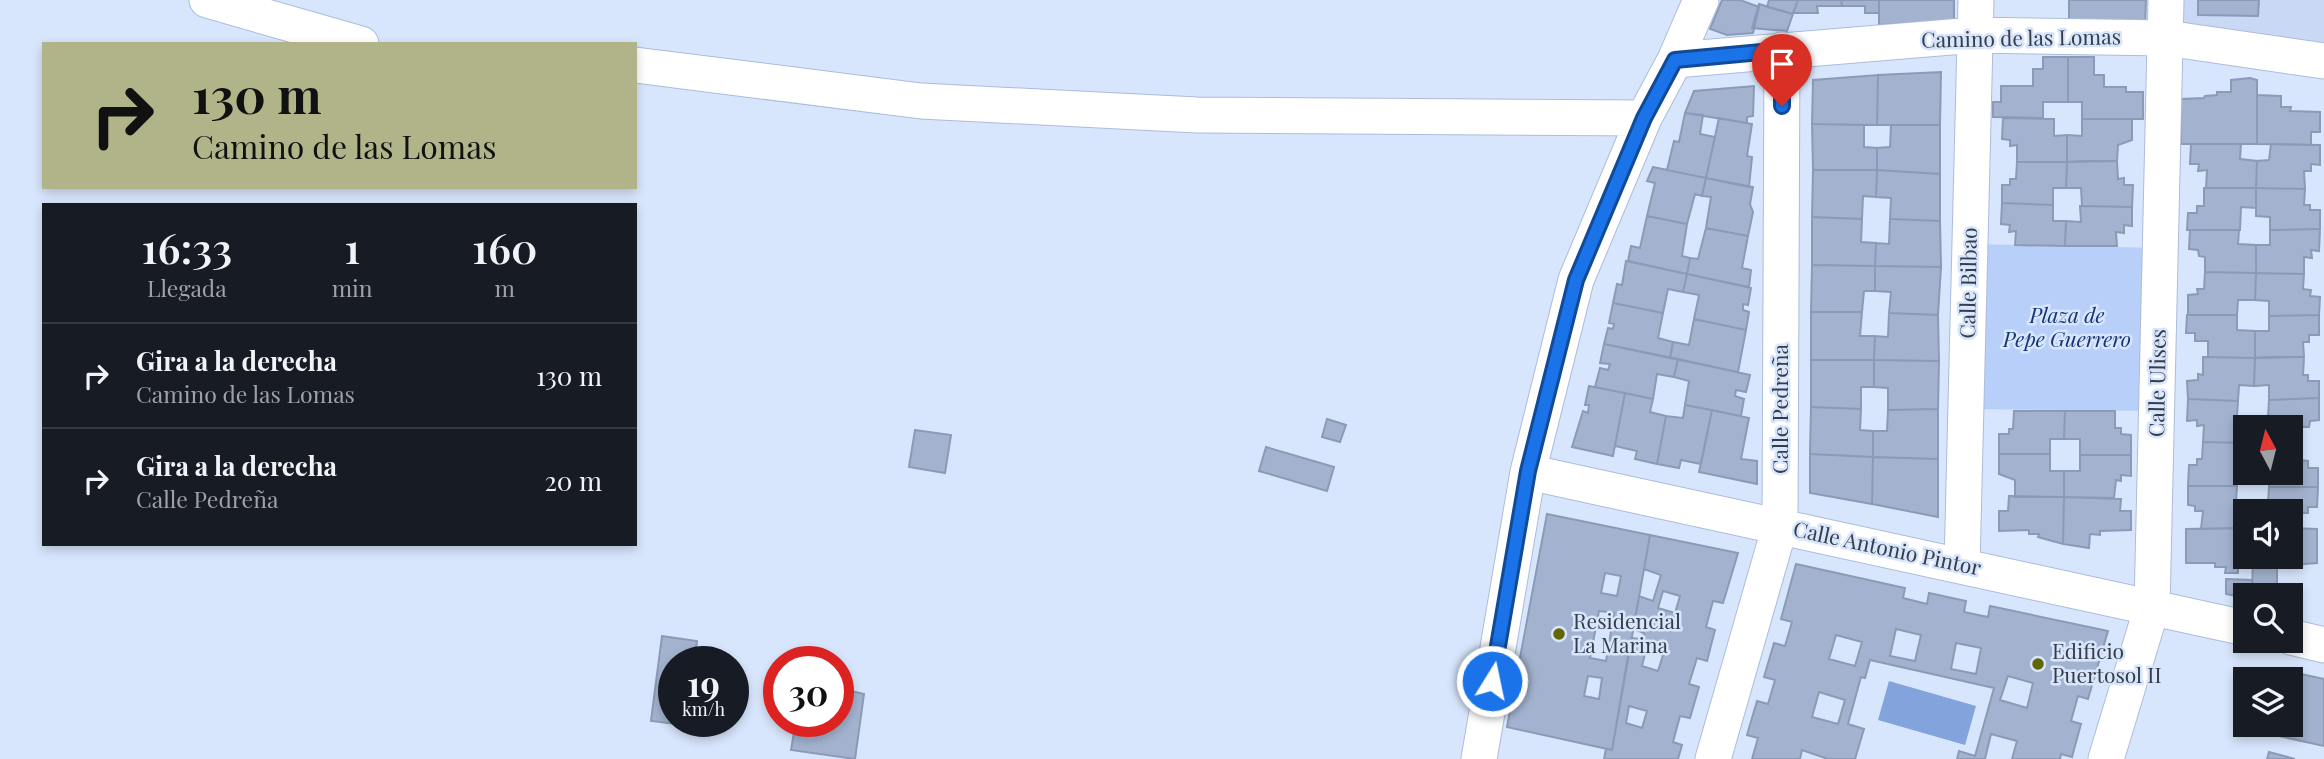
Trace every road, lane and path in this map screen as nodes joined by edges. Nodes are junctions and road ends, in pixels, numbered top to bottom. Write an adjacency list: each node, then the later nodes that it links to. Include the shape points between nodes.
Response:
1 (207, 0): 7 (street)
2 (1700, 0): 9 (street)
3 (1976, 0): 5 (street, Calle Bilbao)
4 (2166, 0): 6 (street, Calle Ulises)
5 (1975, 35): 6 (street, Camino de las Lomas); 8 (street, Camino de las Lomas); 15 (street, Calle Bilbao)
6 (2166, 38): 10 (street, Camino de las Lomas); 16 (street, Calle Ulises)
7 (354, 42)
8 (1782, 50): 9 (street, Camino de las Lomas); 14 (street, Calle Pedreña)
9 (1675, 60): 12 (street)
10 (2324, 61)
11 (637, 65): 12 (street, via 935,102 1197,115)
12 (1644, 118): 13 (street, via 1576,280)
13 (1528, 471): 14 (street, Calle Antonio Pintor); 20 (street)
14 (1780, 526): 15 (street, Calle Antonio Pintor); 21 (street, Calle Pedreña)
15 (1962, 565): 16 (street, Calle Antonio Pintor)
16 (2152, 607): 17 (street, Calle Antonio Pintor); 22 (street, Calle Ulises)
17 (2233, 625)
18 (2303, 640): 19 (street)
19 (2324, 645)
20 (1479, 759)
21 (1713, 759)
22 (2106, 759)

